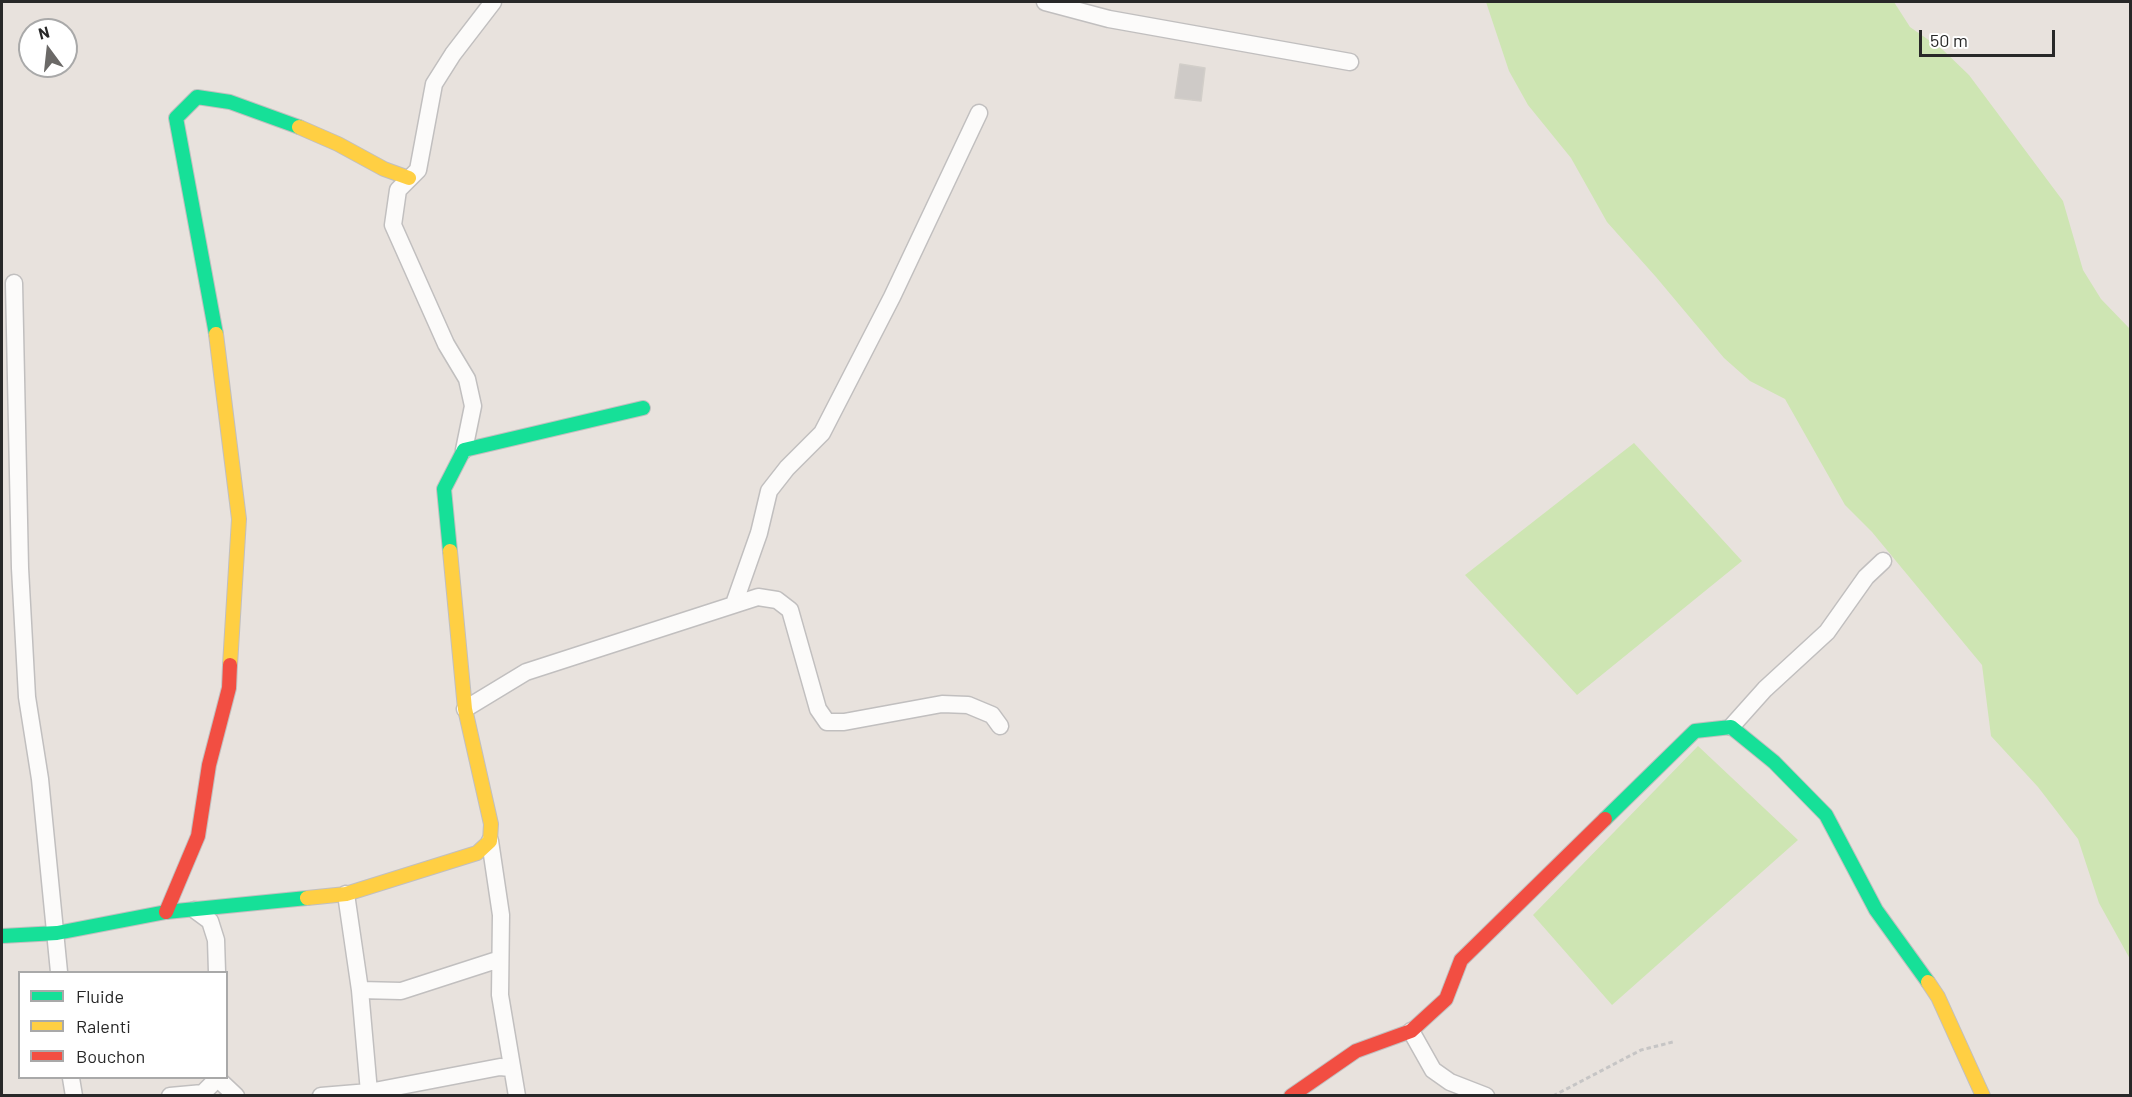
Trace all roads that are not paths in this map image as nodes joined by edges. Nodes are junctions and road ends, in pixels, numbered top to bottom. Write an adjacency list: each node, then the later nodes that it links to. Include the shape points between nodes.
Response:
1 (493, 2): 5 (street, via 434,84 418,170)
2 (1045, 2): 3 (street, via 1109,19)
3 (1350, 62)
4 (979, 113): 10 (street, via 822,433 769,491)
5 (409, 178): 8 (street, via 398,190 393,225 446,344 467,378 473,406); 17 (street, via 273,116 230,102 197,97 176,118 221,358 239,519 229,688 209,765 198,836)
6 (14, 283): 18 (street, via 27,697)
7 (643, 408): 8 (street)
8 (464, 450): 11 (street, via 444,489)
9 (1883, 561): 13 (street, via 1866,577 1827,633 1765,689)
10 (734, 604): 11 (street, via 526,672); 12 (street, via 758,597 777,600 790,610 818,709 827,722 942,704 968,705 992,716)
11 (465, 709): 14 (street, via 490,824)
12 (1000, 726)
13 (1731, 727): 24 (street, via 1695,731 1461,960 1446,999); 36 (street, via 1774,762 1826,815 1876,910 1938,998)
14 (490, 841): 15 (street, via 477,853); 20 (street, via 501,915)
15 (346, 894): 16 (street); 23 (street)
16 (195, 910): 17 (street); 22 (street, via 210,921 216,940)
17 (165, 912): 18 (street)
18 (57, 933): 19 (street); 21 (street)
19 (2, 936)
20 (500, 959): 23 (street, via 402,991); 25 (street, via 500,995)
21 (59, 971)
22 (217, 971)
23 (360, 990): 28 (street)
24 (1412, 1031): 34 (street, via 1356,1051); 35 (street, via 1433,1070 1450,1082)
25 (510, 1068): 28 (street); 33 (street)
26 (71, 1079): 29 (street)
27 (219, 1079): 30 (street, via 203,1093); 31 (street)
28 (369, 1092): 32 (street)
29 (74, 1095)
30 (170, 1095)
31 (236, 1095)
32 (321, 1095)
33 (517, 1095)
34 (1291, 1095)
35 (1486, 1095)
36 (1983, 1095)

